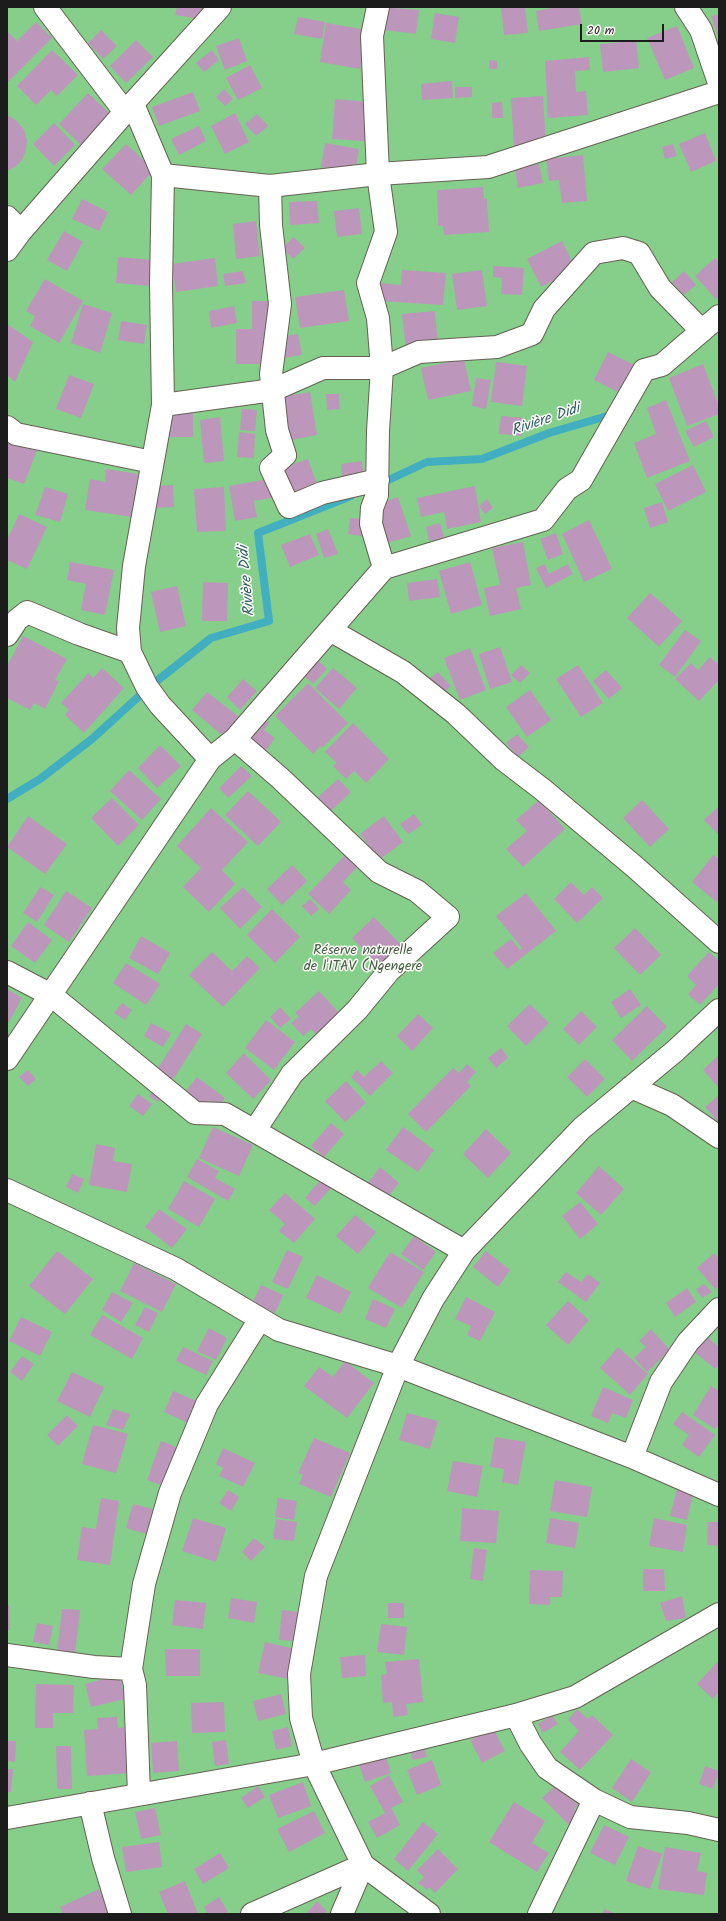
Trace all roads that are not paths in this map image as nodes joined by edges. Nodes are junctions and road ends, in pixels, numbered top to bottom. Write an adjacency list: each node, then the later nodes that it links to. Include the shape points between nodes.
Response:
1 (45, 7): 7 (street)
2 (220, 7): 7 (street)
3 (378, 7): 8 (street, via 372,36)
4 (686, 7): 5 (street, via 701,30)
5 (719, 83)
6 (719, 92): 8 (street, via 488,167)
7 (129, 108): 9 (street); 11 (street)
8 (378, 174): 10 (street); 15 (street, via 386,232 368,283 378,318)
9 (163, 175): 10 (street); 17 (street)
10 (270, 186): 16 (street, via 271,225 280,304 271,374)
11 (14, 224): 12 (street)
12 (7, 250)
13 (719, 316): 14 (street)
14 (702, 331): 15 (street, via 660,288 638,253 623,248 594,254 544,309 532,334 497,347 419,352); 21 (street, via 662,365 644,370 581,480 567,489 544,520)
15 (382, 368): 16 (street, via 323,368); 20 (street)
16 (273, 390): 17 (street); 20 (street, via 277,430 285,455 272,468 288,507 322,493)
17 (163, 405): 19 (street)
18 (7, 427): 19 (street, via 16,434)
19 (152, 462): 24 (street, via 134,566 128,628)
20 (378, 487): 21 (street, via 371,524)
21 (384, 568): 22 (street)
22 (330, 630): 25 (street); 27 (street, via 403,672 456,714 504,760 635,867)
23 (7, 635): 24 (street, via 17,620 27,612)
24 (130, 652): 26 (street, via 146,687)
25 (235, 739): 26 (street); 33 (street, via 380,872 417,891 448,917 389,971 357,1010 292,1074)
26 (210, 758): 29 (street)
27 (719, 942)
28 (7, 972): 29 (street)
29 (51, 995): 31 (street); 33 (street, via 195,1113 225,1114)
30 (719, 1010): 32 (street)
31 (7, 1059)
32 (631, 1087): 34 (street, via 672,1105); 36 (street, via 582,1128)
33 (255, 1130): 36 (street)
34 (719, 1137)
35 (7, 1190): 38 (street, via 176,1269)
36 (464, 1251): 39 (street, via 433,1299)
37 (719, 1309): 40 (street, via 688,1342 662,1382)
38 (260, 1319): 39 (street, via 279,1330); 44 (street, via 207,1404 170,1493 144,1584)
39 (398, 1366): 40 (street); 46 (street, via 316,1576 300,1674 301,1718)
40 (632, 1457): 41 (street)
41 (719, 1496)
42 (719, 1614): 45 (street, via 574,1697)
43 (7, 1655): 44 (street, via 94,1667)
44 (131, 1669): 47 (street, via 135,1685)
45 (516, 1715): 46 (street); 48 (street, via 530,1743 547,1768)
46 (314, 1764): 47 (street); 52 (street)
47 (138, 1794): 49 (street)
48 (594, 1800): 51 (street, via 630,1817 688,1823); 57 (street)
49 (90, 1803): 50 (street); 53 (street)
50 (7, 1818)
51 (719, 1830)
52 (363, 1865): 54 (street); 55 (street); 56 (street)
53 (120, 1914)
54 (252, 1914)
55 (342, 1914)
56 (429, 1914)
57 (539, 1914)

